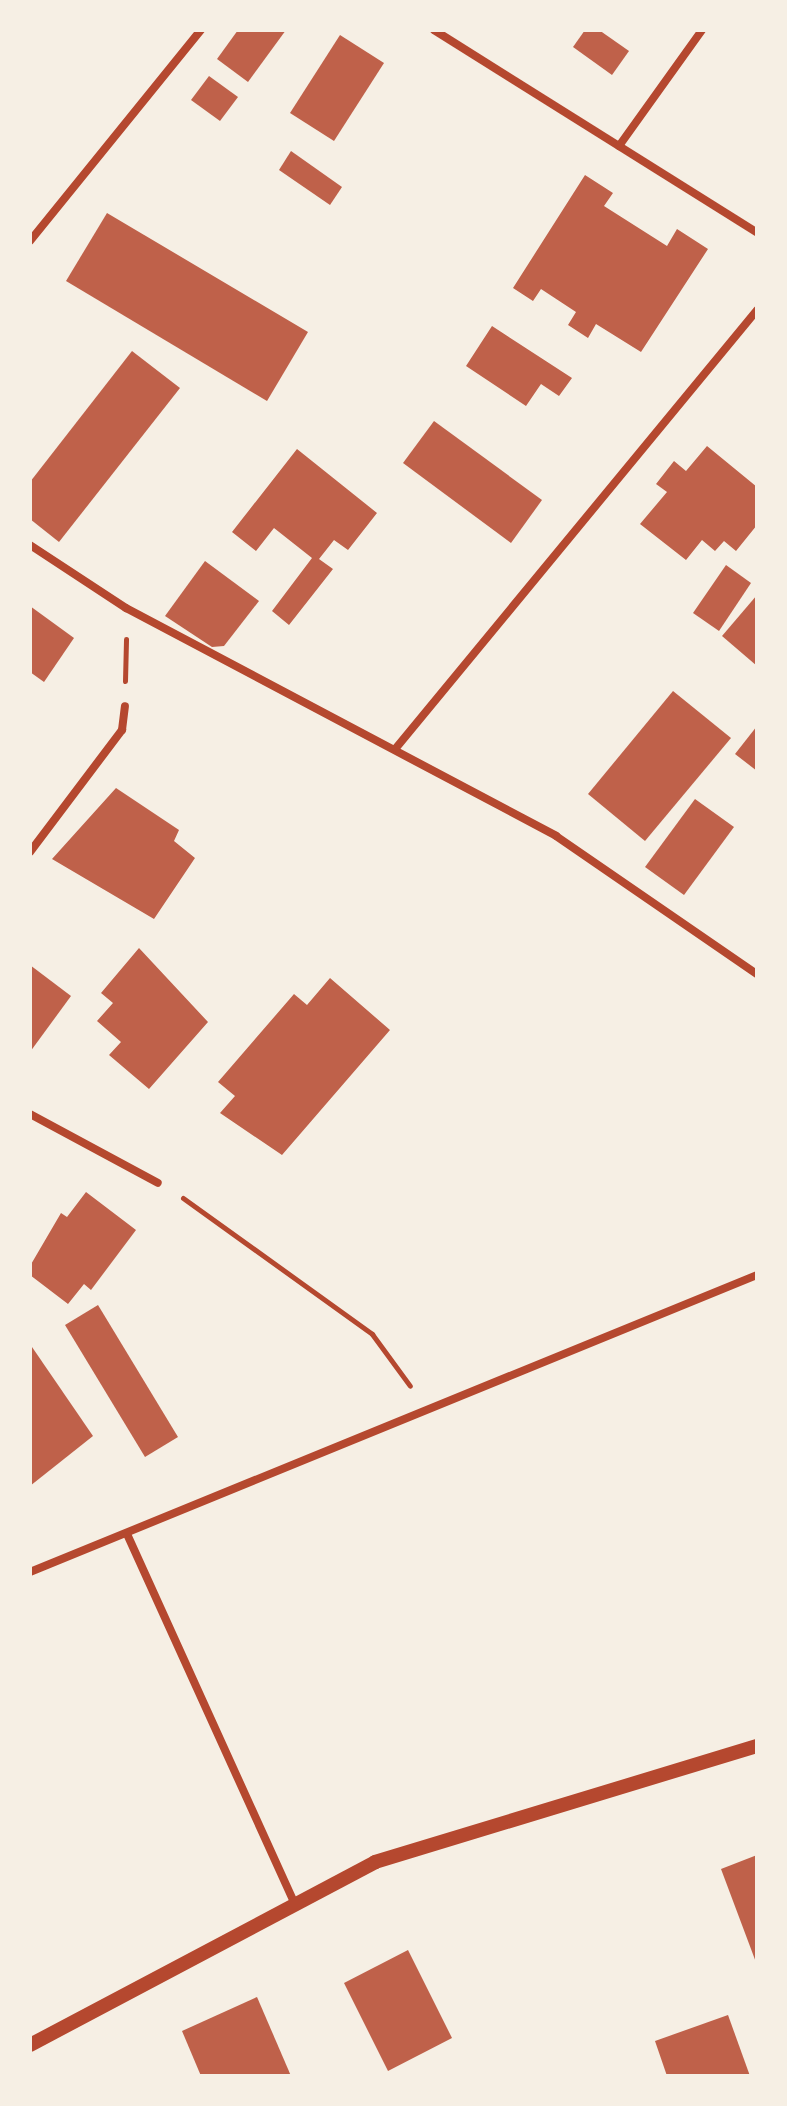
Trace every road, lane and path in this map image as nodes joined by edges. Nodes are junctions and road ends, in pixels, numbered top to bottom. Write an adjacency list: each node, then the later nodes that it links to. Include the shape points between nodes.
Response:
1 (201, 30): 6 (street)
2 (434, 30): 4 (street)
3 (702, 30): 4 (street)
4 (619, 146): 5 (street)
5 (757, 233)
6 (30, 241)
7 (757, 310): 11 (street)
8 (30, 545): 9 (street)
9 (126, 608): 10 (path); 11 (street)
10 (125, 706): 12 (street, via 122,730)
11 (396, 748): 13 (street, via 556,836)
12 (30, 852)
13 (757, 974)
14 (30, 1114): 15 (street)
15 (158, 1183): 17 (path, via 227,1224 372,1334)
16 (757, 1275): 17 (street)
17 (427, 1410): 18 (street)
18 (127, 1534): 19 (street); 21 (street)
19 (30, 1572)
20 (757, 1746): 21 (street, via 375,1862)
21 (295, 1906): 22 (street)
22 (30, 2045)

